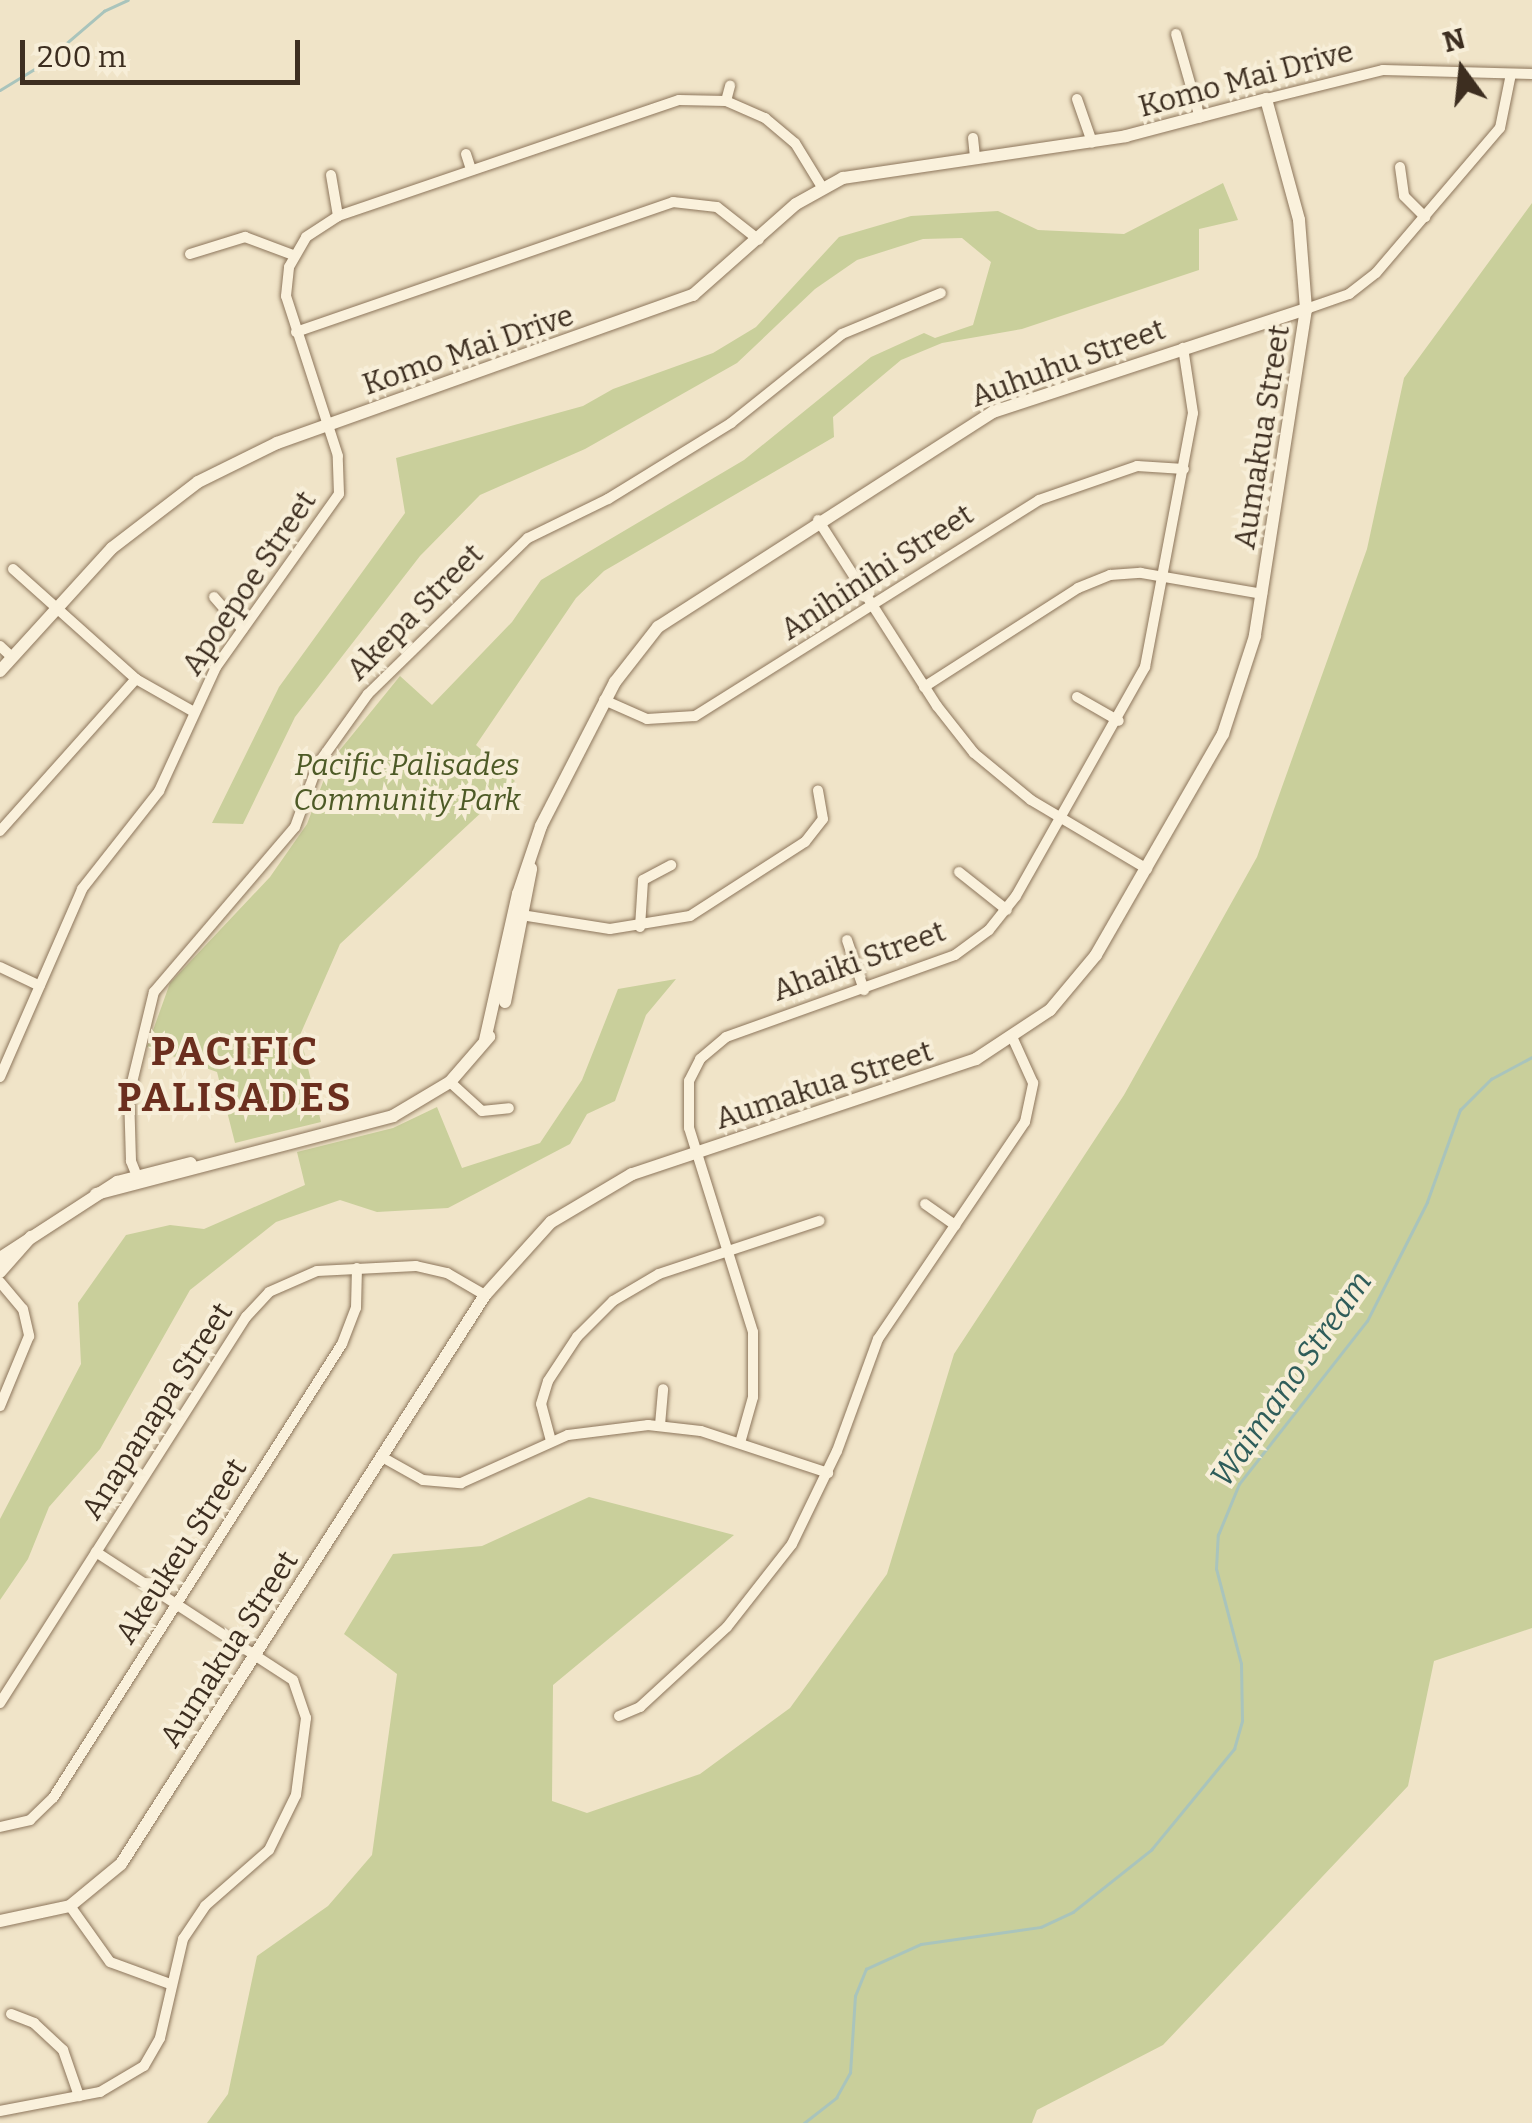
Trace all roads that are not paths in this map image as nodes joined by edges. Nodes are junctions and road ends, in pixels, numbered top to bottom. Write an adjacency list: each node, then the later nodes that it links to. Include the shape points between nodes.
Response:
1 (1176, 34): 8 (street)
2 (1511, 74): 3 (street, Komo Mai Drive); 6 (street, Komo Mai Drive, via 1383,70); 18 (street, Auhuhu Street, via 1500,128)
3 (1532, 74)
4 (730, 86): 7 (street)
5 (1078, 99): 10 (street)
6 (1266, 99): 8 (street, Komo Mai Drive); 23 (street, Aumakua Street, via 1299,220)
7 (726, 102): 14 (street, via 667,102); 16 (street, via 786,133)
8 (1200, 118): 10 (street, Komo Mai Drive)
9 (972, 138): 12 (street)
10 (1092, 142): 12 (street, Komo Mai Drive)
11 (466, 154): 14 (street)
12 (975, 156): 16 (street, Komo Mai Drive, via 875,168)
13 (1400, 168): 18 (street, via 1404,196)
14 (471, 169): 17 (street)
15 (331, 174): 17 (street)
16 (822, 188): 19 (street, Komo Mai Drive)
17 (338, 216): 21 (street, via 313,230)
18 (1425, 216): 23 (street, Auhuhu Street, via 1362,287)
19 (758, 240): 24 (street, via 717,207 673,202); 26 (street, Komo Mai Drive, via 720,277 664,308)
20 (190, 254): 21 (street, via 245,237)
21 (293, 255): 24 (street, Apoepoe Street, via 286,296)
22 (942, 293): 63 (street, Akepa Street, via 842,334 714,435 528,538 379,683 328,748 295,827 154,992 133,1055 130,1142)
23 (1306, 310): 25 (street, Auhuhu Street); 31 (street, Aumakua Street)
24 (296, 332): 26 (street, Apoepoe Street)
25 (1183, 348): 27 (street, Ahaiki Street, via 1194,390); 28 (street, Auhuhu Street, via 993,412)
26 (328, 425): 34 (street, Komo Mai Drive, via 241,458 166,503); 35 (street, Apoepoe Street, via 340,464 339,494)
27 (1184, 468): 30 (street, Ahaiki Street); 33 (street, Anihinihi Street, via 1137,466 1054,493)
28 (818, 520): 33 (street); 42 (street, Auhuhu Street, via 668,619 637,649)
29 (13, 569): 34 (street)
30 (1165, 577): 31 (street); 40 (street, via 1129,573 1088,582); 44 (street, Ahaiki Street, via 1145,667)
31 (1262, 594): 49 (street, Aumakua Street, via 1232,716)
32 (214, 597): 35 (street)
33 (872, 605): 40 (street); 42 (street, Anihinihi Street, via 695,716 647,719)
34 (56, 608): 37 (street, Komo Mai Drive); 39 (street)
35 (242, 630): 43 (street, Apoepoe Street)
36 (0, 646): 37 (street)
37 (12, 657): 38 (street, Komo Mai Drive)
38 (0, 670)
39 (136, 679): 43 (street); 47 (street)
40 (924, 687): 46 (street, via 988,767)
41 (1077, 696): 44 (street)
42 (604, 700): 52 (street, Auhuhu Street, via 532,857)
43 (194, 712): 56 (street, Apoepoe Street, via 159,791 82,889)
44 (1119, 721): 46 (street, Ahaiki Street)
45 (818, 790): 53 (street, via 823,819 804,842 709,907)
46 (1062, 819): 49 (street); 51 (street, Ahaiki Street)
47 (0, 830)
48 (670, 864): 53 (street, via 643,880)
49 (1147, 869): 58 (street, Aumakua Street, via 1076,982)
50 (959, 872): 51 (street)
51 (1006, 910): 57 (street, Ahaiki Street, via 975,942 940,964)
52 (519, 915): 53 (street, via 595,929); 60 (street, Auhuhu Street, via 484,1040)
53 (640, 928)
54 (847, 940): 57 (street)
55 (0, 967): 56 (street)
56 (40, 986): 59 (street, Apoepoe Street)
57 (864, 990): 62 (street, Ahaiki Street, via 740,1031 707,1051 685,1101)
58 (1013, 1038): 62 (street, Aumakua Street, via 949,1070); 66 (street, via 1032,1072 1030,1109)
59 (0, 1077)
60 (450, 1082): 61 (street, via 482,1111); 63 (street, Auhuhu Street, via 393,1116)
61 (509, 1108)
62 (697, 1153): 68 (street, Ahaiki Street); 73 (street, Aumakua Street, via 620,1180 568,1209 525,1245)
63 (139, 1177): 67 (street, Auhuhu Street, via 96,1194)
64 (925, 1204): 66 (street)
65 (819, 1221): 68 (street)
66 (955, 1225): 75 (street)
67 (32, 1235): 69 (street, Auhuhu Street); 71 (street, Auhuhu Street)
68 (729, 1250): 79 (street, via 647,1280 591,1321 544,1388); 80 (street, Ahaiki Street, via 756,1347 753,1397)
69 (0, 1258)
70 (357, 1268): 73 (street, Anapanapa Street, via 426,1267); 83 (street, Anapanapa Street, via 304,1274 257,1303); 84 (street, Akeukeu Street, via 356,1308 342,1344)
71 (0, 1272)
72 (0, 1282): 77 (street, via 23,1310 29,1336)
73 (486, 1295): 81 (street, Aumakua Street)
74 (864, 1331): 75 (street)
75 (878, 1339): 82 (street)
76 (663, 1389): 78 (street)
77 (0, 1406)
78 (660, 1425): 79 (street, via 614,1426); 80 (street)
79 (550, 1441): 81 (street, via 462,1483 424,1480)
80 (740, 1443): 82 (street)
81 (382, 1457): 85 (street, Aumakua Street)
82 (828, 1473): 87 (street, via 792,1544 744,1608 640,1708)
83 (96, 1552): 84 (street); 86 (street, Anapanapa Street)
84 (177, 1603): 85 (street); 88 (street, Akeukeu Street, via 46,1807 21,1824)
85 (256, 1654): 89 (street, Aumakua Street, via 121,1864); 91 (street, via 288,1675 305,1704 296,1796 269,1850 197,1916 177,1952)
86 (0, 1703)
87 (619, 1716)
88 (0, 1827)
89 (70, 1906): 90 (street, Aumakua Street); 91 (street, via 110,1962)
90 (0, 1921)
91 (170, 1984): 93 (street, via 160,2038 144,2066 113,2088)
92 (11, 2014): 93 (street, via 34,2023 63,2050)
93 (80, 2096): 94 (street)
94 (0, 2111)

